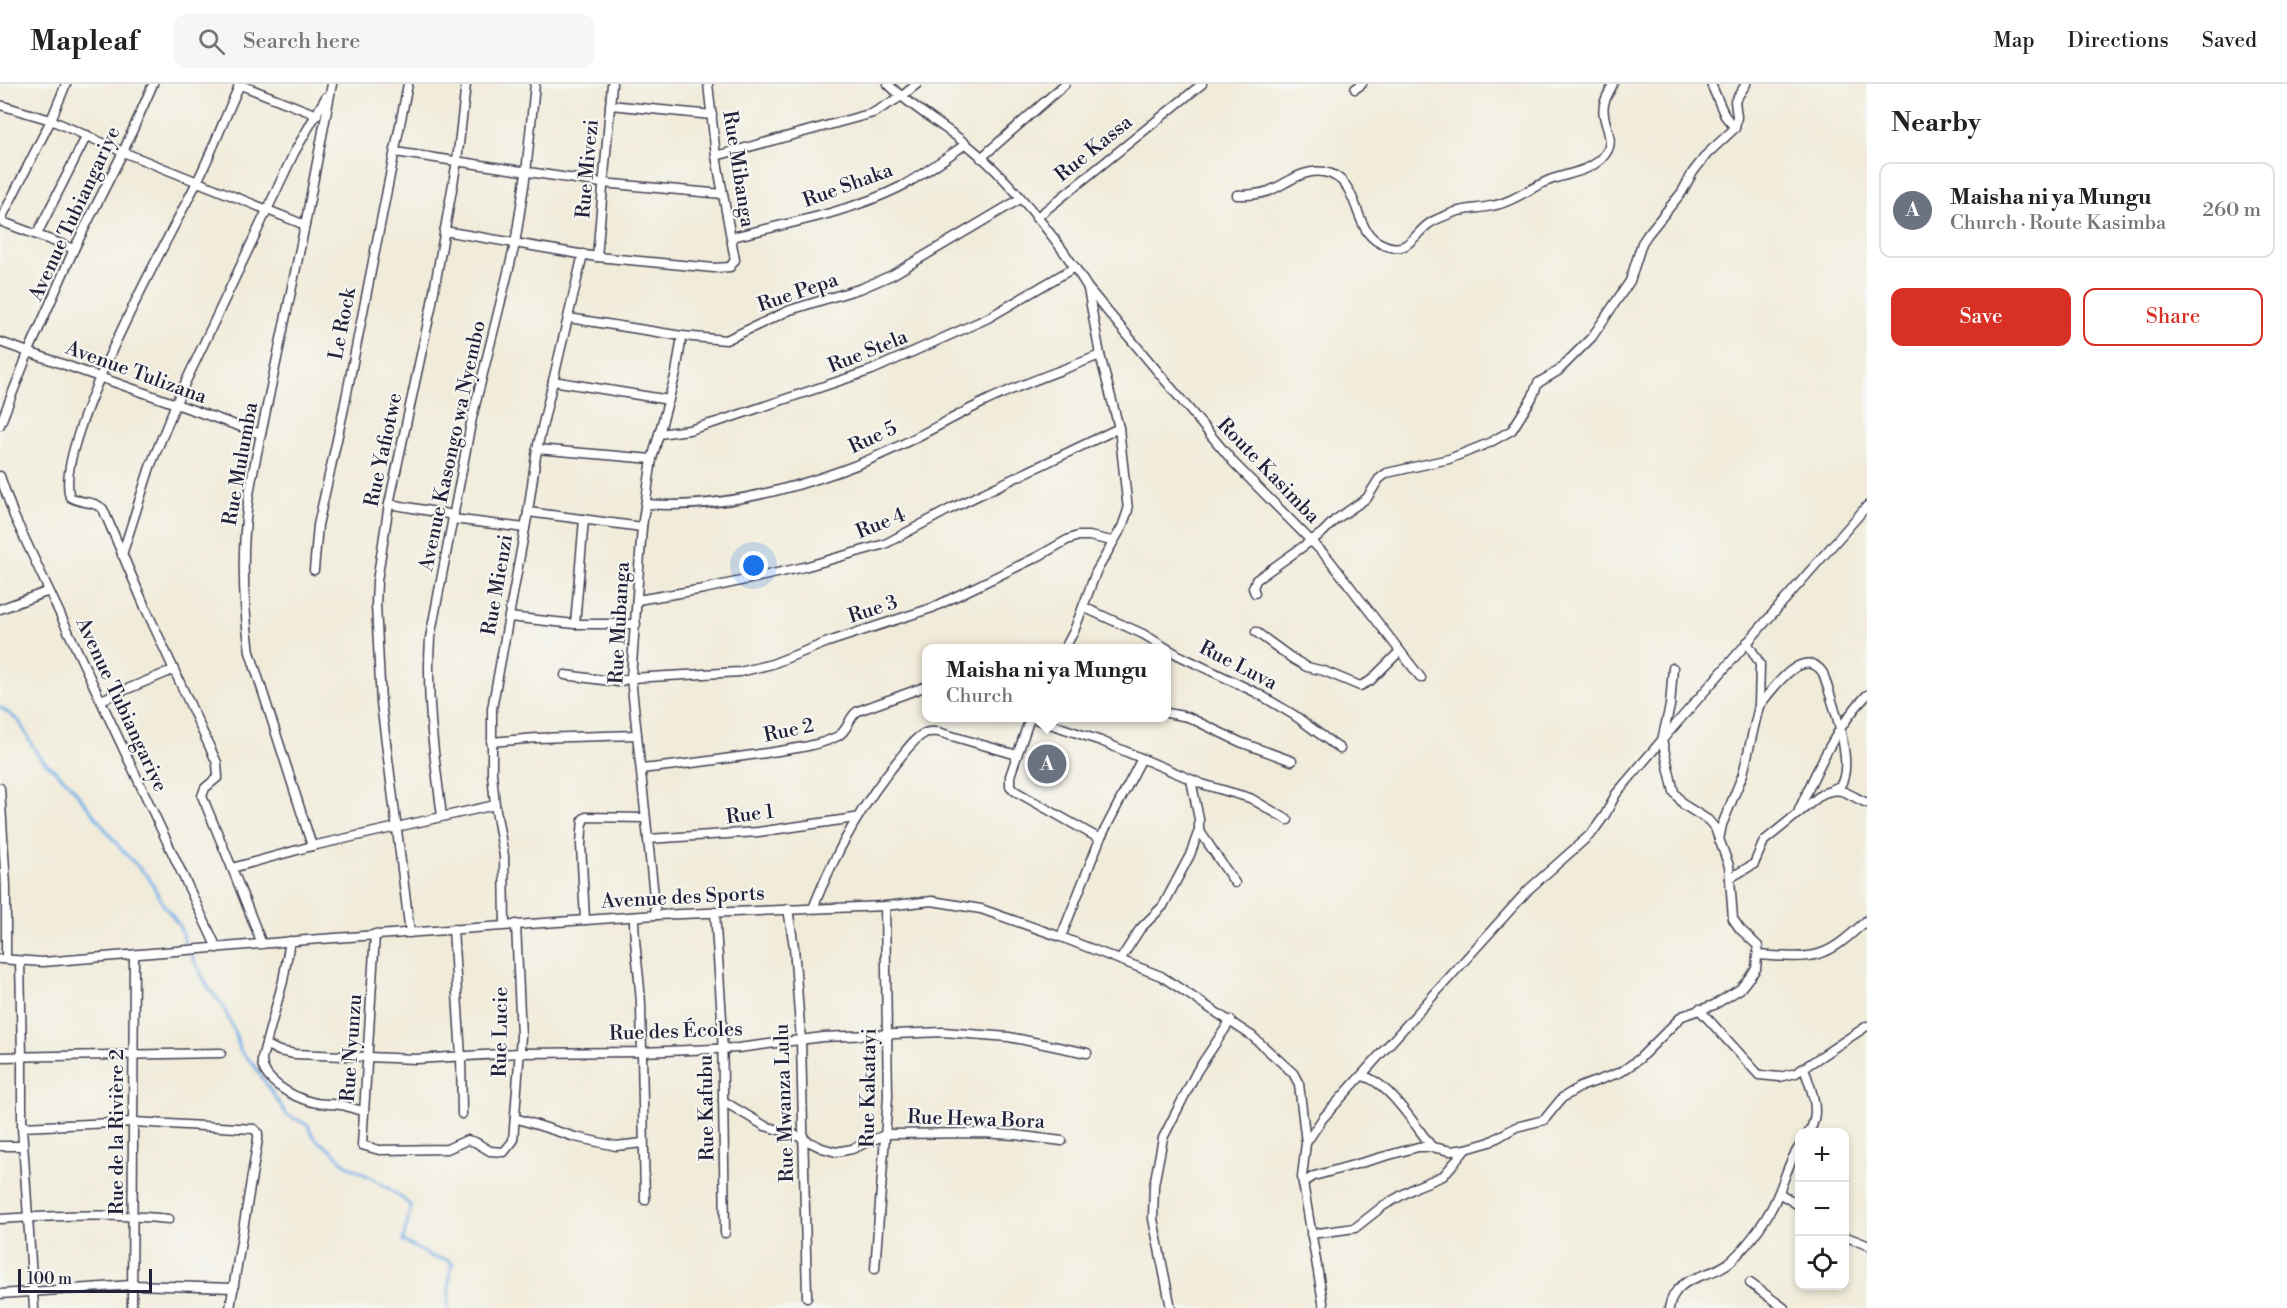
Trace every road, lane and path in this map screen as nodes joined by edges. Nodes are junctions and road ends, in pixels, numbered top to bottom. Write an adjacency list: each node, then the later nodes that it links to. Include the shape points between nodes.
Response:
1 (66, 84): 22 (street)
2 (153, 84): 26 (street, Avenue Tubiangariye)
3 (239, 84): 20 (street); 32 (street)
4 (408, 84): 27 (street, Le Rock)
5 (466, 84): 30 (street, Rue Yafiotwe)
6 (535, 84): 31 (street, Avenue Kasongo wa Nyembo)
7 (612, 84): 19 (street, Rue Mivezi)
8 (708, 84): 21 (street, Rue Mibanga)
9 (888, 84): 17 (street, Route Kasimba)
10 (917, 84): 17 (street)
11 (1065, 84): 29 (street)
12 (1202, 84): 38 (street, Rue Kassa)
13 (1613, 84): 35 (street, via 1604,106 1610,142 1600,160 1492,206 1466,209 1435,220 1408,245 1396,247 1374,240 1346,184 1337,175 1316,171 1268,191)
14 (1710, 84): 23 (street)
15 (1746, 84): 23 (street, via 1735,100)
16 (332, 85): 20 (street); 40 (street, Rue Mulumba)
17 (902, 96): 25 (street, Route Kasimba); 28 (street, via 855,119)
18 (0, 105): 22 (street)
19 (610, 105): 21 (street); 33 (street, Rue Mivezi)
20 (317, 115): 37 (street, via 294,153)
21 (712, 115): 28 (street, Rue Mibanga)
22 (51, 120): 24 (street); 39 (street)
23 (1735, 128): 74 (street, via 1707,154 1648,234 1634,273 1592,337 1558,371 1538,383 1512,430 1455,457 1387,473 1367,498)
24 (87, 135): 26 (street); 42 (street)
25 (966, 144): 29 (street, Route Kasimba); 43 (street, Rue Shaka, via 901,186 868,201)
26 (123, 152): 32 (street); 45 (street, Avenue Tubiangariye)
27 (395, 152): 30 (street); 77 (street, Le Rock, via 318,525)
28 (716, 156): 34 (street, Rue Mibanga)
29 (981, 158): 36 (street, Route Kasimba)
30 (457, 161): 31 (street); 41 (street, Rue Yafiotwe)
31 (526, 173): 33 (street); 44 (street, Avenue Kasongo wa Nyembo)
32 (197, 181): 37 (street); 55 (street)
33 (602, 183): 34 (street); 47 (street, Rue Mivezi)
34 (723, 194): 43 (street, Rue Mibanga)
35 (1237, 195)
36 (1020, 199): 38 (street, Route Kasimba); 51 (street, Rue Pepa, via 892,275 862,288 790,310 726,340)
37 (267, 212): 40 (street); 58 (street)
38 (1036, 218): 48 (street, Route Kasimba)
39 (0, 221): 42 (street)
40 (305, 225): 61 (street, Rue Mulumba)
41 (444, 231): 44 (street); 66 (street, Rue Yafiotwe)
42 (38, 234): 45 (street)
43 (732, 237): 47 (street, Rue Mibanga, via 735,260 730,267)
44 (514, 244): 46 (street); 70 (street, Avenue Kasongo wa Nyembo, via 472,418)
45 (74, 249): 53 (street, Avenue Tubiangariye)
46 (583, 254): 47 (street); 50 (street, Rue Mienzi)
47 (597, 257)
48 (1075, 267): 49 (street, Route Kasimba); 62 (street, Rue Stela, via 988,318 872,370 720,421)
49 (1088, 288): 54 (street, Route Kasimba); 74 (street, Route Kasimba, via 1234,464)
50 (569, 318): 51 (street, Rue Pepa); 56 (street, Rue Mienzi)
51 (682, 336): 57 (street, Rue Mubanga)
52 (0, 342): 53 (street, Avenue Tulizana)
53 (29, 351): 55 (street, Avenue Tulizana); 59 (street, Avenue Tubiangariye)
54 (1100, 355): 60 (street, Route Kasimba); 67 (street, Rue 5, via 984,402 842,471 756,496 695,505)
55 (100, 378): 58 (street, Avenue Tulizana); 76 (street, via 70,460 67,490 77,501 94,503 103,509)
56 (553, 381): 57 (street); 63 (street, Rue Mienzi)
57 (669, 400): 62 (street, Rue Mubanga)
58 (175, 405): 61 (street, Avenue Tulizana); 76 (street, via 150,467)
59 (0, 425)
60 (1119, 428): 75 (street, Route Kasimba, via 1128,510); 80 (street, Rue 4, via 885,544 804,567)
61 (261, 434): 128 (street, Rue Mulumba, via 246,507 245,620 250,652)
62 (659, 434): 64 (street, Rue Mubanga)
63 (537, 450): 64 (street); 69 (street, Rue Mienzi)
64 (652, 459): 67 (street, Rue Mubanga)
65 (0, 476): 78 (street, Avenue Tubiangariye)
66 (388, 504): 70 (street); 123 (street, Rue Yafiotwe, via 376,605 381,703)
67 (646, 504): 72 (street, Rue Mubanga)
68 (1867, 506): 87 (street)
69 (528, 512): 71 (street); 73 (street, Rue Mienzi)
70 (453, 517): 73 (street); 119 (street, Avenue Kasongo wa Nyembo, via 430,638 428,671)
71 (584, 519): 72 (street); 84 (street)
72 (642, 527): 80 (street, Rue Mubanga)
73 (525, 528): 83 (street, Rue Mienzi)
74 (1311, 540): 79 (street, via 1256,580); 91 (street, Route Kasimba)
75 (1112, 542): 81 (street, Route Kasimba); 95 (street, Rue 3, via 1078,536 932,608 772,664 740,672)
76 (122, 556): 93 (street)
77 (314, 570)
78 (49, 591): 82 (street); 99 (street, Avenue Tubiangariye)
79 (1255, 594)
80 (637, 600): 85 (street, Rue Mubanga)
81 (1083, 607): 88 (street, Route Kasimba); 89 (street, Rue Luva)
82 (0, 609)
83 (509, 617): 84 (street); 107 (street, Rue Mienzi)
84 (575, 624): 85 (street)
85 (636, 624): 95 (street, Rue Mubanga)
86 (1256, 632): 91 (street, via 1307,667 1360,686)
87 (1748, 642): 100 (street, via 1760,664); 106 (street)
88 (1067, 644)
89 (1160, 644)
90 (1171, 651): 108 (street, Rue Luva, via 1257,693)
91 (1400, 651): 96 (street, Route Kasimba)
92 (1673, 668): 106 (street)
93 (173, 670): 99 (street); 129 (street, via 218,763 218,777 202,796)
94 (565, 675): 95 (street, Rue 3, via 618,682)
95 (631, 678): 105 (street, Rue Mubanga)
96 (1421, 678)
97 (922, 688): 112 (street, Rue 2, via 852,714 848,726 837,736 810,745)
98 (1867, 695): 104 (street)
99 (100, 700): 148 (street, Avenue Tubiangariye)
100 (1759, 706): 104 (street, via 1787,673 1814,664 1823,673); 127 (street, via 1743,774)
101 (1171, 714): 111 (street, via 1188,717)
102 (1029, 722): 109 (street)
103 (1046, 722): 110 (street)
104 (1841, 729): 115 (street, via 1845,774 1840,786); 118 (street)
105 (637, 735): 107 (street); 112 (street, Rue Mubanga)
106 (1662, 740): 127 (street, via 1674,792 1684,805 1708,820); 171 (street, via 1617,794 1592,833 1529,889)
107 (490, 742): 117 (street, Rue Mienzi)
108 (1340, 749)
109 (1017, 755): 121 (street, via 926,732 915,739); 125 (street, via 1009,781 1015,791)
110 (1141, 760): 113 (street); 125 (street)
111 (1292, 761)
112 (641, 769): 120 (street, Rue Mubanga)
113 (1191, 780): 122 (street, via 1250,798); 124 (street)
114 (0, 788): 151 (street, via 6,886)
115 (1833, 789): 116 (street); 118 (street)
116 (1867, 803)
117 (495, 805): 119 (street); 141 (street, Rue Mienzi, via 504,856)
118 (1797, 813): 130 (street, via 1764,841 1754,864)
119 (442, 816): 123 (street)
120 (644, 818): 126 (street, Rue Mubanga); 138 (street, via 583,819)
121 (855, 818): 126 (street, Rue 1, via 758,832); 133 (street)
122 (1288, 820)
123 (398, 826): 128 (street); 143 (street, Rue Yafiotwe)
124 (1198, 830): 131 (street); 152 (street, via 1190,855 1163,906 1140,929)
125 (1100, 839): 145 (street)
126 (648, 840): 136 (street, Rue Mubanga)
127 (1719, 840): 130 (street)
128 (312, 846): 129 (street)
129 (232, 868): 147 (street)
130 (1730, 878): 149 (street, via 1733,919 1758,946)
131 (1235, 883)
132 (885, 906): 133 (street, Avenue des Sports); 145 (street, Avenue des Sports, via 932,901 981,909); 157 (street, Rue Kakatayi)
133 (813, 908): 134 (street, Avenue des Sports)
134 (788, 909): 135 (street, Avenue des Sports); 158 (street, Rue Mwanza Lulu)
135 (715, 912): 136 (street, Avenue des Sports); 160 (street, Rue Kafubu)
136 (656, 915): 137 (street, Avenue des Sports)
137 (634, 918): 138 (street, Avenue des Sports); 161 (street)
138 (585, 920): 140 (street, Avenue des Sports)
139 (1867, 920): 149 (street, via 1823,954)
140 (516, 924): 141 (street, Avenue des Sports); 163 (street, Rue Lucie)
141 (505, 925): 142 (street, Avenue des Sports)
142 (453, 928): 143 (street, Avenue des Sports); 168 (street)
143 (410, 933): 144 (street, Avenue des Sports)
144 (375, 934): 146 (street, Avenue des Sports); 169 (street, Rue Nyunzu)
145 (1061, 937): 152 (street, Avenue des Sports)
146 (290, 941): 147 (street, Avenue des Sports); 159 (street)
147 (262, 944): 148 (street, Avenue des Sports)
148 (217, 948): 150 (street, Avenue des Sports)
149 (1759, 955): 154 (street, via 1756,969 1740,989)
150 (134, 956): 153 (street); 165 (street, Rue de la Rivière 2)
151 (3, 959): 153 (street)
152 (1120, 960): 155 (street, Avenue des Sports, via 1161,976)
153 (20, 961): 166 (street)
154 (1699, 1010): 170 (street, via 1760,1075 1780,1077); 188 (street, via 1682,1016 1621,1072 1562,1098 1544,1120 1516,1127 1490,1142)
155 (1231, 1020): 184 (street, Avenue des Sports, via 1297,1079); 212 (street, via 1197,1071 1163,1138 1154,1185 1153,1219)
156 (1867, 1026): 170 (street)
157 (886, 1033): 158 (street, Rue des Écoles); 164 (street, Rue des Écoles, via 1009,1037); 179 (street, Rue Kakatayi)
158 (801, 1040): 160 (street, Rue des Écoles); 180 (street, Rue Mwanza Lulu)
159 (267, 1045): 169 (street, Rue des Écoles, via 295,1054); 173 (street, via 261,1064 270,1080 312,1102)
160 (722, 1048): 161 (street, Rue des Écoles); 172 (street, Rue Kafubu)
161 (642, 1052): 163 (street, Rue des Écoles); 183 (street)
162 (221, 1053): 165 (street)
163 (519, 1053): 168 (street, Rue des Écoles); 175 (street, Rue Lucie)
164 (1087, 1053)
165 (133, 1055): 166 (street); 176 (street, Rue de la Rivière 2)
166 (22, 1056): 167 (street); 177 (street)
167 (0, 1057)
168 (461, 1057): 169 (street, Rue des Écoles); 174 (street)
169 (369, 1058): 173 (street, Rue Nyunzu)
170 (1804, 1068): 178 (street, via 1816,1106)
171 (1362, 1076): 184 (street); 187 (street, via 1374,1079 1383,1088)
172 (723, 1101): 180 (street, Rue Hewa Bora, via 765,1126); 198 (street, Rue Kafubu)
173 (364, 1111): 181 (street, Rue Nyunzu, via 362,1145 379,1150 451,1149 467,1140 490,1151 504,1152)
174 (462, 1114)
175 (515, 1118): 181 (street, Rue Lucie); 183 (street, via 616,1146)
176 (134, 1122): 177 (street); 194 (street, Rue de la Rivière 2); 205 (street, via 245,1127 258,1133)
177 (22, 1127): 186 (street)
178 (1811, 1128)
179 (887, 1134): 180 (street, Rue Hewa Bora, via 844,1152 822,1148); 182 (street, Rue Hewa Bora, via 981,1133); 202 (street, Rue Kakatayi)
180 (802, 1137): 208 (street, Rue Mwanza Lulu)
181 (513, 1141)
182 (1062, 1141)
183 (643, 1143): 192 (street)
184 (1306, 1143): 190 (street)
185 (0, 1146): 186 (street)
186 (23, 1146): 195 (street)
187 (1432, 1147): 188 (street); 190 (street, via 1369,1160)
188 (1466, 1149): 199 (street, via 1443,1176 1383,1206 1355,1228)
189 (1795, 1153): 191 (street)
190 (1303, 1183): 199 (street)
191 (1779, 1193): 193 (street); 214 (street, via 1733,1259 1676,1290)
192 (645, 1200)
193 (1795, 1203)
194 (134, 1216): 195 (street); 197 (street); 204 (street, Rue de la Rivière 2)
195 (27, 1217): 196 (street); 206 (street)
196 (0, 1219)
197 (169, 1219)
198 (725, 1233)
199 (1311, 1234): 213 (street)
200 (1849, 1238): 201 (street)
201 (1867, 1245)
202 (875, 1269)
203 (1750, 1283): 215 (street)
204 (132, 1285): 205 (street); 206 (street); 210 (street, Rue de la Rivière 2)
205 (234, 1288): 211 (street)
206 (34, 1292): 207 (street); 209 (street)
207 (0, 1294)
208 (807, 1297)
209 (34, 1308)
210 (132, 1308)
211 (230, 1308)
212 (1171, 1308)
213 (1324, 1308)
214 (1670, 1308)
215 (1784, 1308)

